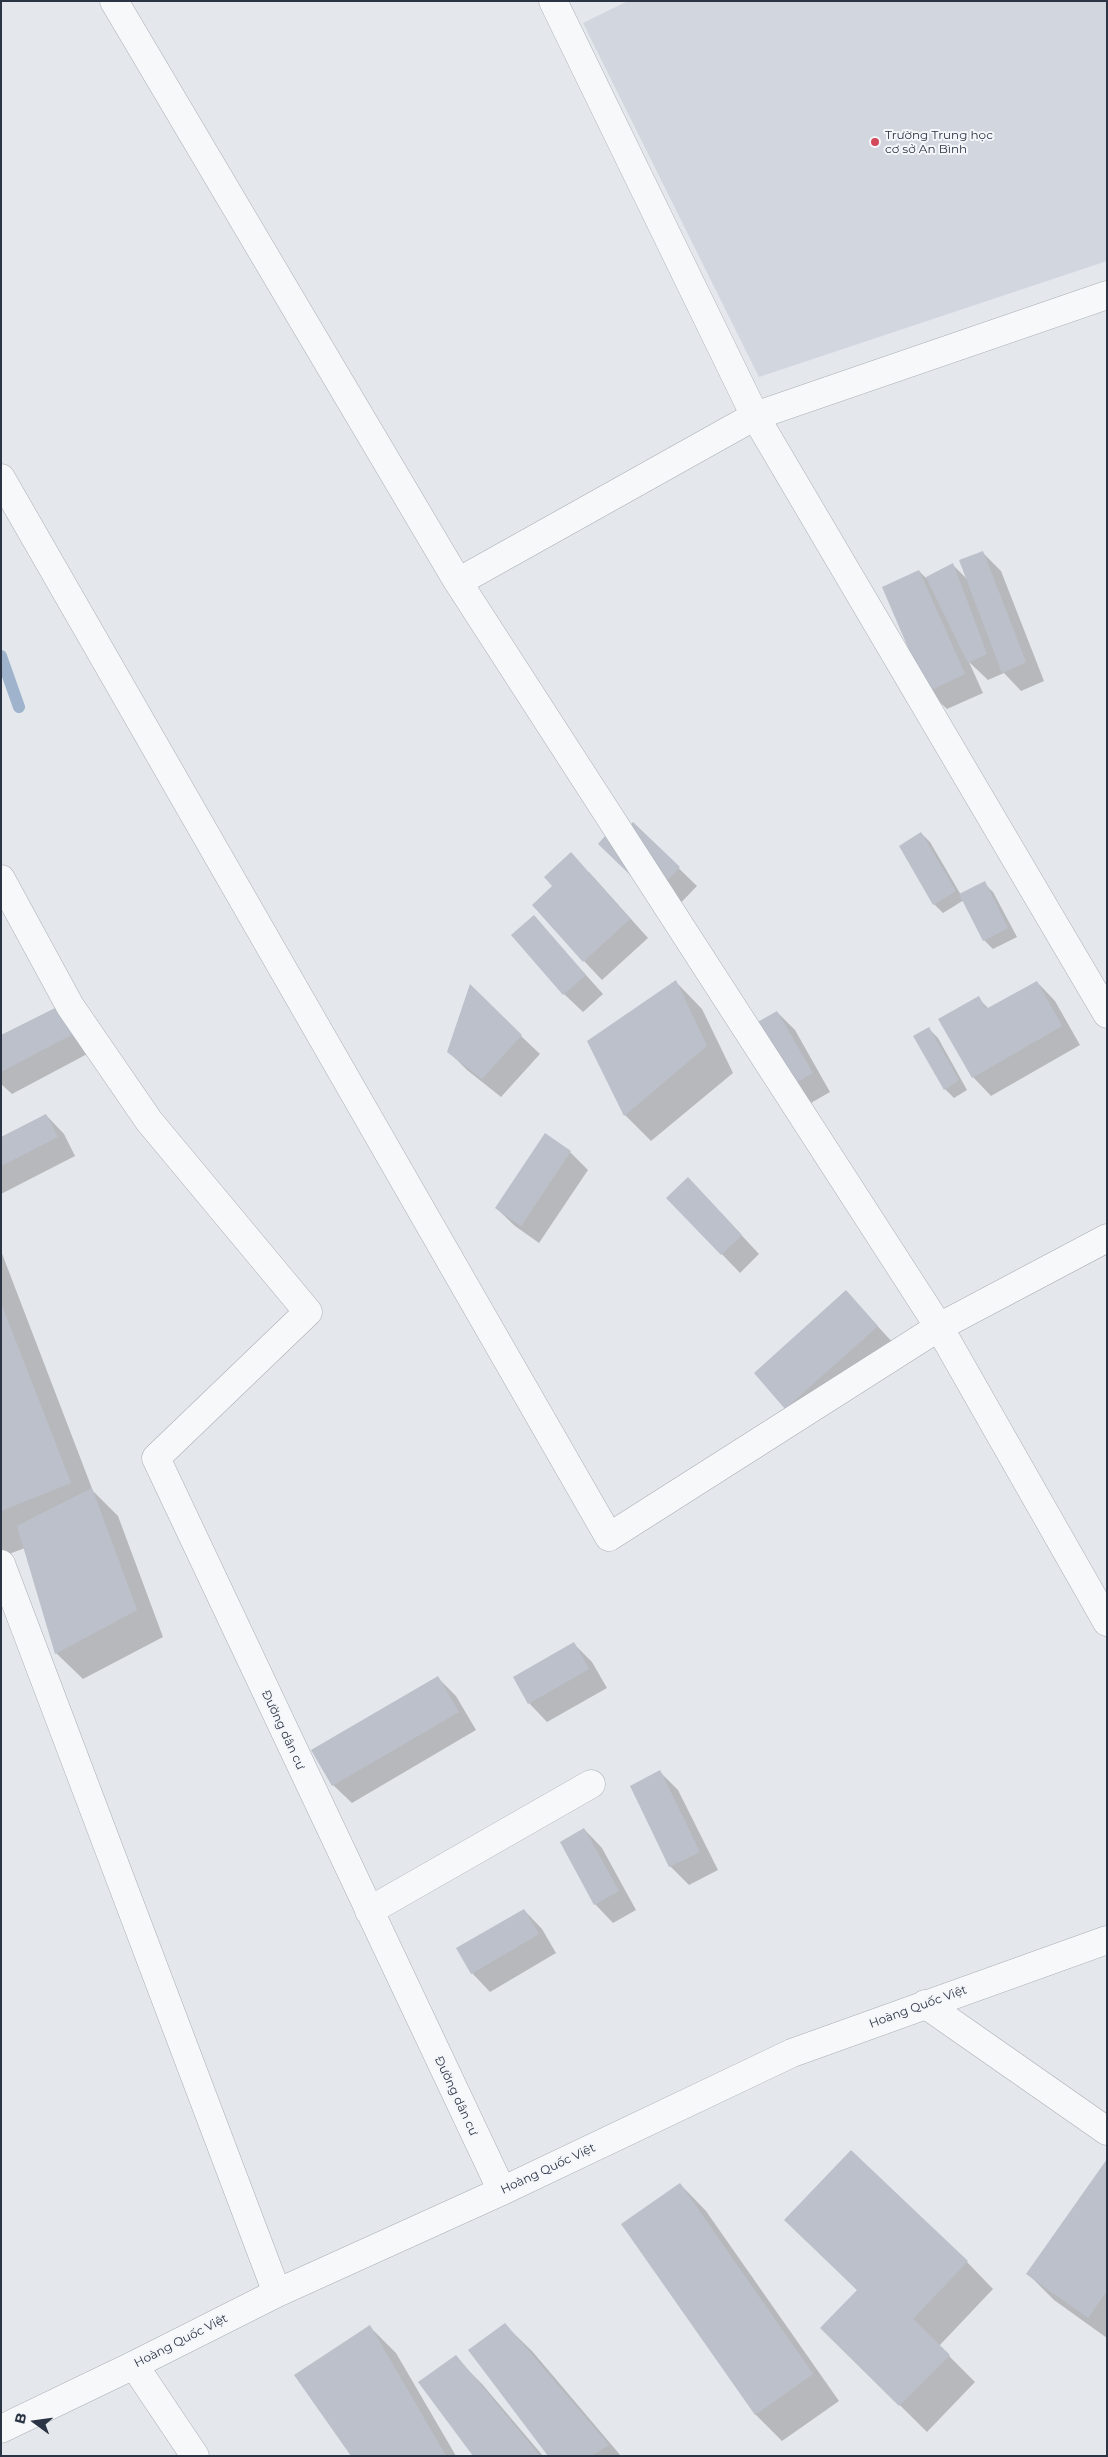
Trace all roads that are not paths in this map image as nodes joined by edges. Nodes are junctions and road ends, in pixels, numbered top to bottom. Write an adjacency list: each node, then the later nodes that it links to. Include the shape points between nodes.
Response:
1 (114, 1): 6 (street)
2 (554, 1): 4 (street)
3 (1107, 295): 4 (street)
4 (754, 416): 6 (street); 8 (street)
5 (1, 478): 10 (street, via 609,1537)
6 (458, 582): 10 (street)
7 (1, 879): 14 (street, Đường dân cư, via 70,1006 149,1121 308,1312 156,1458)
8 (1107, 1014)
9 (1107, 1238): 10 (street)
10 (939, 1327): 12 (street)
11 (1, 1564): 19 (street)
12 (1107, 1622)
13 (591, 1784): 14 (street)
14 (369, 1911): 18 (street, Đường dân cư)
15 (1107, 1940): 16 (street, Hoàng Quốc Việt)
16 (925, 2004): 17 (street); 18 (street, Hoàng Quốc Việt, via 792,2054)
17 (1107, 2131)
18 (502, 2191): 19 (street, Hoàng Quốc Việt)
19 (277, 2293): 20 (street, Hoàng Quốc Việt)
20 (134, 2365): 21 (street, Hoàng Quốc Việt); 22 (street)
21 (1, 2429)
22 (195, 2456)

